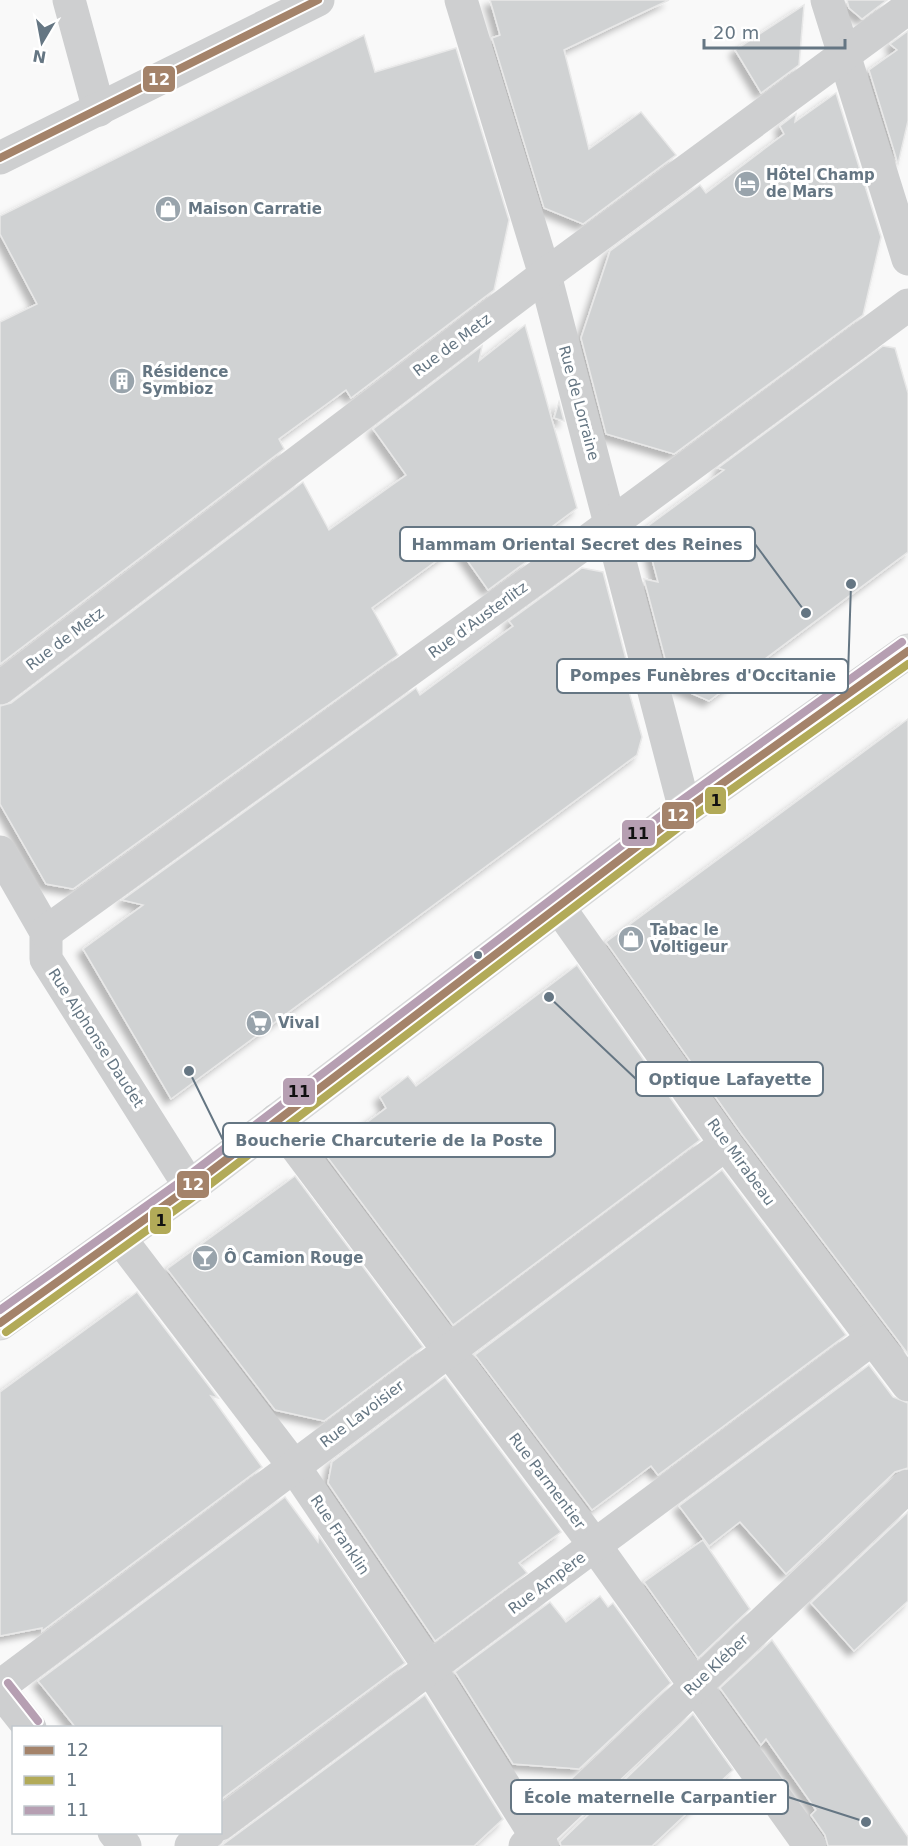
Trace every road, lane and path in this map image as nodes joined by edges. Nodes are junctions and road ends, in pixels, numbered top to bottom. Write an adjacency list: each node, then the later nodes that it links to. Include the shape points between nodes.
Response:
1 (69, 0): 7 (street)
2 (318, 0): 7 (street)
3 (462, 0): 10 (street, Rue de Lorraine)
4 (827, 0): 6 (street)
5 (908, 8): 6 (street, Rue de Metz)
6 (845, 57): 9 (street); 10 (street, Rue de Metz)
7 (99, 110): 8 (street)
8 (0, 158)
9 (908, 259)
10 (544, 275): 12 (street, Rue de Lorraine); 14 (street, Rue de Metz)
11 (908, 305): 12 (street, Rue d'Austerlitz)
12 (611, 524): 15 (street, Rue de Lorraine); 18 (street, Rue d'Austerlitz)
13 (908, 651): 15 (main road)
14 (0, 688)
15 (685, 810): 17 (main road)
16 (0, 852): 18 (street, Rue Alphonse Daudet)
17 (558, 906): 19 (main road); 20 (street, Rue Mirabeau)
18 (46, 932): 21 (street, Rue Alphonse Daudet, via 46,959)
19 (276, 1120): 21 (main road); 25 (street, Rue Parmentier)
20 (726, 1144): 24 (street, Rue Mirabeau); 25 (street, Rue Lavoisier)
21 (190, 1187): 22 (main road)
22 (119, 1237): 23 (main road); 27 (street, Rue Franklin)
23 (0, 1323)
24 (872, 1340): 26 (street, Rue Mirabeau); 29 (street, Rue Ampère)
25 (449, 1349): 27 (street, Rue Lavoisier); 29 (street, Rue Parmentier)
26 (908, 1385)
27 (293, 1465): 30 (street, Rue Franklin); 32 (street, Rue Lavoisier)
28 (908, 1486): 31 (street, Rue Kléber)
29 (596, 1547): 30 (street, Rue Ampère); 31 (street, Rue Parmentier)
30 (431, 1669): 34 (street, Rue Ampère); 37 (street, Rue Franklin)
31 (694, 1685): 37 (street, Rue Kléber); 40 (street, Rue Parmentier)
32 (0, 1688): 33 (street)
33 (28, 1726)
34 (222, 1823)
35 (115, 1834): 38 (street)
36 (208, 1834): 39 (street)
37 (534, 1843)
38 (125, 1846)
39 (191, 1846)
40 (810, 1846)

